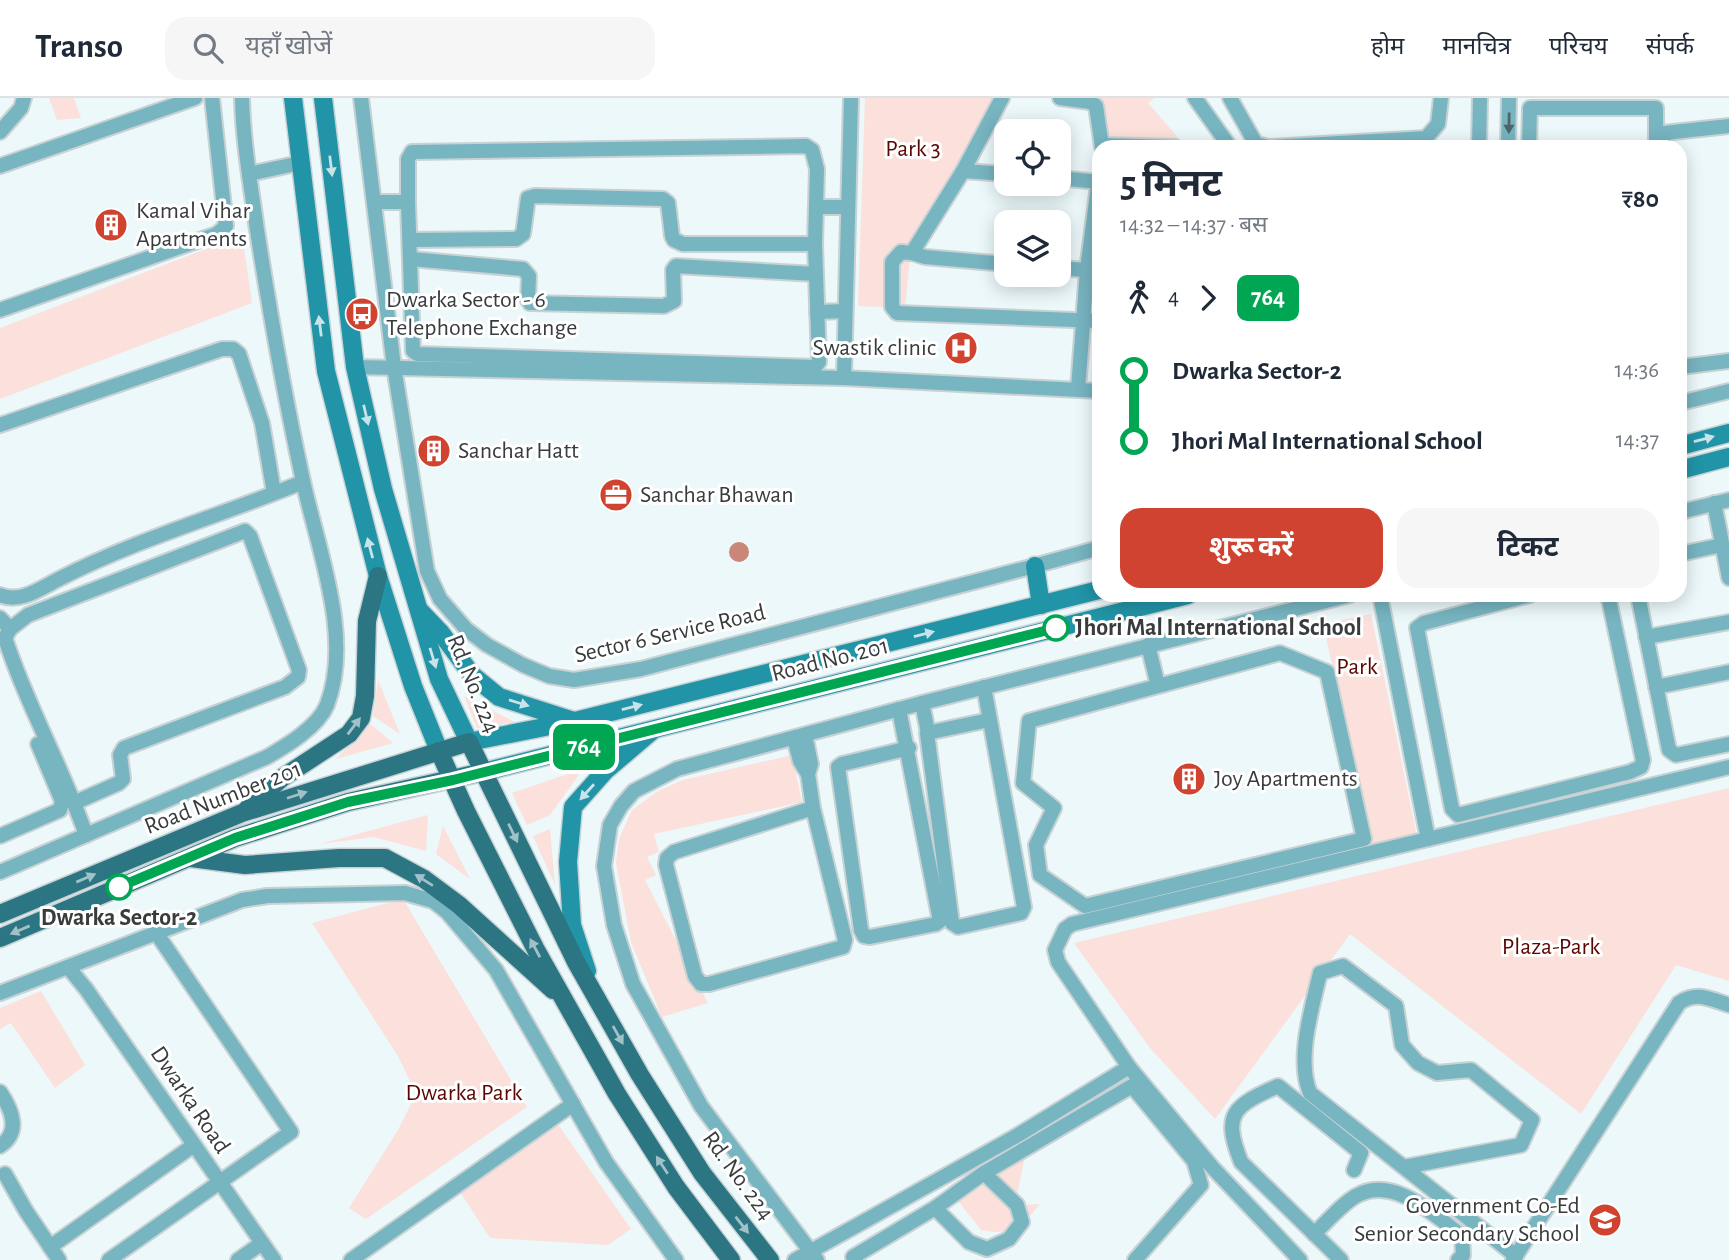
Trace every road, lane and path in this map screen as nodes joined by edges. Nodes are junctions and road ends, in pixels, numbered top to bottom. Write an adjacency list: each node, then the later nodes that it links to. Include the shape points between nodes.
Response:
1 (24, 98): 18 (street)
2 (195, 98): 29 (street)
3 (212, 98): 50 (street, via 226,226 217,234)
4 (243, 98): 32 (street)
5 (293, 98): 28 (main road)
6 (323, 98): 57 (main road, Rd. No. 224, one-way to 57)
7 (361, 98): 35 (street, Sector 6 Service Road)
8 (851, 98): 38 (street)
9 (1002, 98): 30 (street)
10 (1060, 98): 16 (street)
11 (1195, 98): 20 (street)
12 (1230, 98): 21 (street)
13 (1441, 98): 22 (street, via 1438,124 1426,138)
14 (1480, 98): 23 (street)
15 (1509, 98): 24 (street, one-way to 24)
16 (1093, 101): 19 (street)
17 (1729, 127): 27 (street, via 1664,133)
18 (0, 132)
19 (1101, 140)
20 (1225, 140)
21 (1253, 140)
22 (1391, 140)
23 (1479, 140)
24 (1508, 140)
25 (1528, 140): 26 (street, via 1530,107 1656,108)
26 (1656, 140)
27 (1664, 140)
28 (300, 163): 32 (street); 78 (main road, one-way to 28, via 326,371)
29 (0, 166)
30 (963, 171): 31 (street); 41 (street)
31 (994, 173)
32 (249, 174): 69 (street)
33 (1071, 179): 34 (street)
34 (1092, 180)
35 (374, 202): 36 (street); 49 (street, Sector 6 Service Road)
36 (408, 202): 37 (street, via 408,159 418,150 806,146 815,159); 39 (street)
37 (816, 207): 38 (street); 40 (street)
38 (848, 207): 52 (street)
39 (410, 240): 40 (street, via 516,239 523,234 528,198 535,197 663,199 668,203 672,236 683,244); 42 (street)
40 (814, 244): 46 (street)
41 (912, 253): 43 (street); 53 (street, via 901,252 892,262 892,307 897,313)
42 (411, 259): 46 (street, via 523,268 529,276 530,303 664,306 674,301 676,266); 48 (street)
43 (994, 263)
44 (1071, 269): 45 (street)
45 (1092, 270)
46 (816, 274): 51 (street)
47 (1092, 275): 53 (street)
48 (412, 304): 49 (street); 51 (street, via 417,354 813,368 819,362)
49 (387, 306): 58 (street, Sector 6 Service Road)
50 (0, 310)
51 (817, 312): 52 (street)
52 (845, 312): 59 (street)
53 (1083, 320): 54 (street); 60 (street)
54 (1092, 321)
55 (1729, 361): 56 (street)
56 (1687, 366)
57 (355, 367): 58 (street); 89 (main road, Rd. No. 224, one-way to 89, via 383,489)
58 (394, 367): 59 (street); 77 (street, Sector 6 Service Road, via 427,570 440,599 466,629 549,676 574,680 641,668)
59 (844, 378): 60 (street)
60 (1078, 389): 61 (street)
61 (1092, 390)
62 (1729, 391): 63 (street)
63 (1687, 401)
64 (0, 425): 70 (street, via 233,349 262,423)
65 (1729, 433): 66 (main road, one-way to 65)
66 (1687, 444)
67 (1729, 457): 68 (main road)
68 (1687, 468)
69 (303, 481): 70 (street); 116 (street, via 334,612 333,682 326,708 295,740 267,757)
70 (274, 494): 81 (street, via 96,560 24,596 9,599)
71 (1729, 500): 72 (street)
72 (1714, 503): 73 (street); 74 (street)
73 (1687, 510)
74 (1722, 545): 76 (street); 79 (street)
75 (1092, 550): 77 (street, Sector 6 Service Road)
76 (1687, 552)
77 (1035, 566): 88 (main road)
78 (378, 576): 109 (main road); 115 (main road, one-way to 78, via 282,778 349,734 360,718 367,621)
79 (1729, 578)
80 (1092, 592): 88 (main road, Road No. 201)
81 (0, 595)
82 (1160, 602): 103 (main road, Road No. 201)
83 (1322, 602): 93 (street)
84 (1381, 602): 118 (street)
85 (1504, 602): 86 (street, via 1418,628 1452,809 1458,815 1641,767)
86 (1609, 602)
87 (1639, 602): 92 (street)
88 (1041, 605): 102 (main road, Road No. 201, one-way to 88)
89 (418, 609): 102 (main road, one-way to 102, via 472,675 499,698); 106 (main road, Rd. No. 224, one-way to 106, via 439,679)
90 (1729, 622): 92 (street)
91 (5, 623): 113 (street, via 5,638 26,695); 113 (street, via 245,531 250,536 298,677 285,687 124,748 120,783)
92 (1646, 638): 98 (street)
93 (1147, 645): 96 (street); 97 (street)
94 (0, 652): 117 (street, via 62,801 60,810 50,816)
95 (1729, 672): 98 (street)
96 (1158, 686): 121 (street, via 1029,721 1023,783 1054,808 1036,845 1040,875 1085,906); 121 (street, via 1280,653 1327,672 1364,839)
97 (984, 687): 99 (street); 101 (street)
98 (1656, 687): 107 (street, via 1672,754)
99 (922, 703): 100 (street); 104 (street)
100 (899, 709): 105 (street); 108 (street)
101 (989, 720): 104 (street); 104 (street, via 1024,911 958,928 952,923 926,737)
102 (575, 721): 106 (main road, Road No. 201)
103 (655, 729): 111 (main road, Road No. 201); 127 (main road, one-way to 127, via 605,771 573,807 568,862 572,925)
104 (929, 732)
105 (799, 736): 114 (street, via 811,764); 145 (street, via 677,769 634,792 610,825 604,866 621,953 646,1010 701,1106)
106 (469, 742): 109 (main road, Road Number 201); 111 (main road, Rd. No. 224)
107 (1729, 744)
108 (909, 748): 108 (street, via 940,921 864,936 838,767)
109 (439, 751): 112 (main road); 115 (main road, Road Number 201, one-way to 109)
110 (1729, 767): 118 (street)
111 (483, 772): 112 (main road, Road Number 201); 127 (main road, Rd. No. 224, one-way to 127)
112 (453, 780): 119 (main road, Road Number 201, via 348,802 235,838); 129 (main road, one-way to 112, via 536,950)
113 (74, 803): 116 (street)
114 (813, 808): 114 (street, via 843,947 701,984 695,976 667,858)
115 (242, 813): 123 (main road, Road Number 201, one-way to 115)
116 (86, 835): 120 (street)
117 (0, 836)
118 (1428, 839): 122 (street)
119 (189, 858): 125 (main road, Road Number 201, one-way to 125); 129 (main road, one-way to 119, via 459,905 385,858 245,865)
120 (0, 872)
121 (1206, 876): 122 (street)
122 (1209, 891): 131 (street, via 1072,924 1058,940 1058,962)
123 (0, 914)
124 (157, 934): 126 (street); 133 (street, via 242,900 267,896 405,893 433,901 496,970); 140 (street, via 291,1132)
125 (0, 938)
126 (68, 967): 128 (street); 135 (street, Dwarka Road)
127 (593, 990): 154 (main road, Rd. No. 224, one-way to 154, via 702,1173)
128 (0, 993)
129 (568, 1004): 153 (main road, one-way to 129, via 676,1187 617,1094)
130 (1729, 1005): 146 (street, via 1699,996 1679,1003)
131 (1129, 1067): 145 (street); 158 (street, via 1212,1167)
132 (0, 1092): 134 (street, via 14,1124 8,1141)
133 (573, 1104): 151 (street); 152 (street, via 606,1162)
134 (0, 1146)
135 (194, 1146): 140 (street, Dwarka Road); 144 (street)
136 (1404, 1167): 136 (street, via 1310,1093 1305,1081 1307,1027 1320,973 1343,966 1396,1006 1402,1045 1418,1063 1437,1073 1471,1070 1532,1120 1521,1145); 146 (street)
137 (1354, 1170): 142 (street, via 1361,1153 1278,1086 1247,1099 1234,1115 1233,1141 1241,1163)
138 (984, 1173): 141 (street); 141 (street, via 1017,1205 1022,1222 1009,1240 987,1249 969,1242); 157 (street, via 1132,1086 1194,1161 1201,1185)
139 (5, 1174): 144 (street)
140 (219, 1183): 143 (street, Dwarka Road); 148 (street)
141 (935, 1208): 156 (street, via 853,1257)
142 (1314, 1234): 159 (street); 160 (street, via 1357,1194 1374,1189 1397,1192 1462,1236 1463,1255)
143 (262, 1243): 149 (street); 150 (street, Dwarka Road)
144 (50, 1247): 147 (street)
145 (813, 1255): 155 (street)
146 (1515, 1258)
147 (59, 1260)
148 (109, 1260)
149 (238, 1260)
150 (274, 1260)
151 (352, 1260)
152 (676, 1260)
153 (731, 1260)
154 (770, 1260)
155 (794, 1260)
156 (856, 1260)
157 (1135, 1260)
158 (1300, 1260)
159 (1341, 1260)
160 (1458, 1260)

